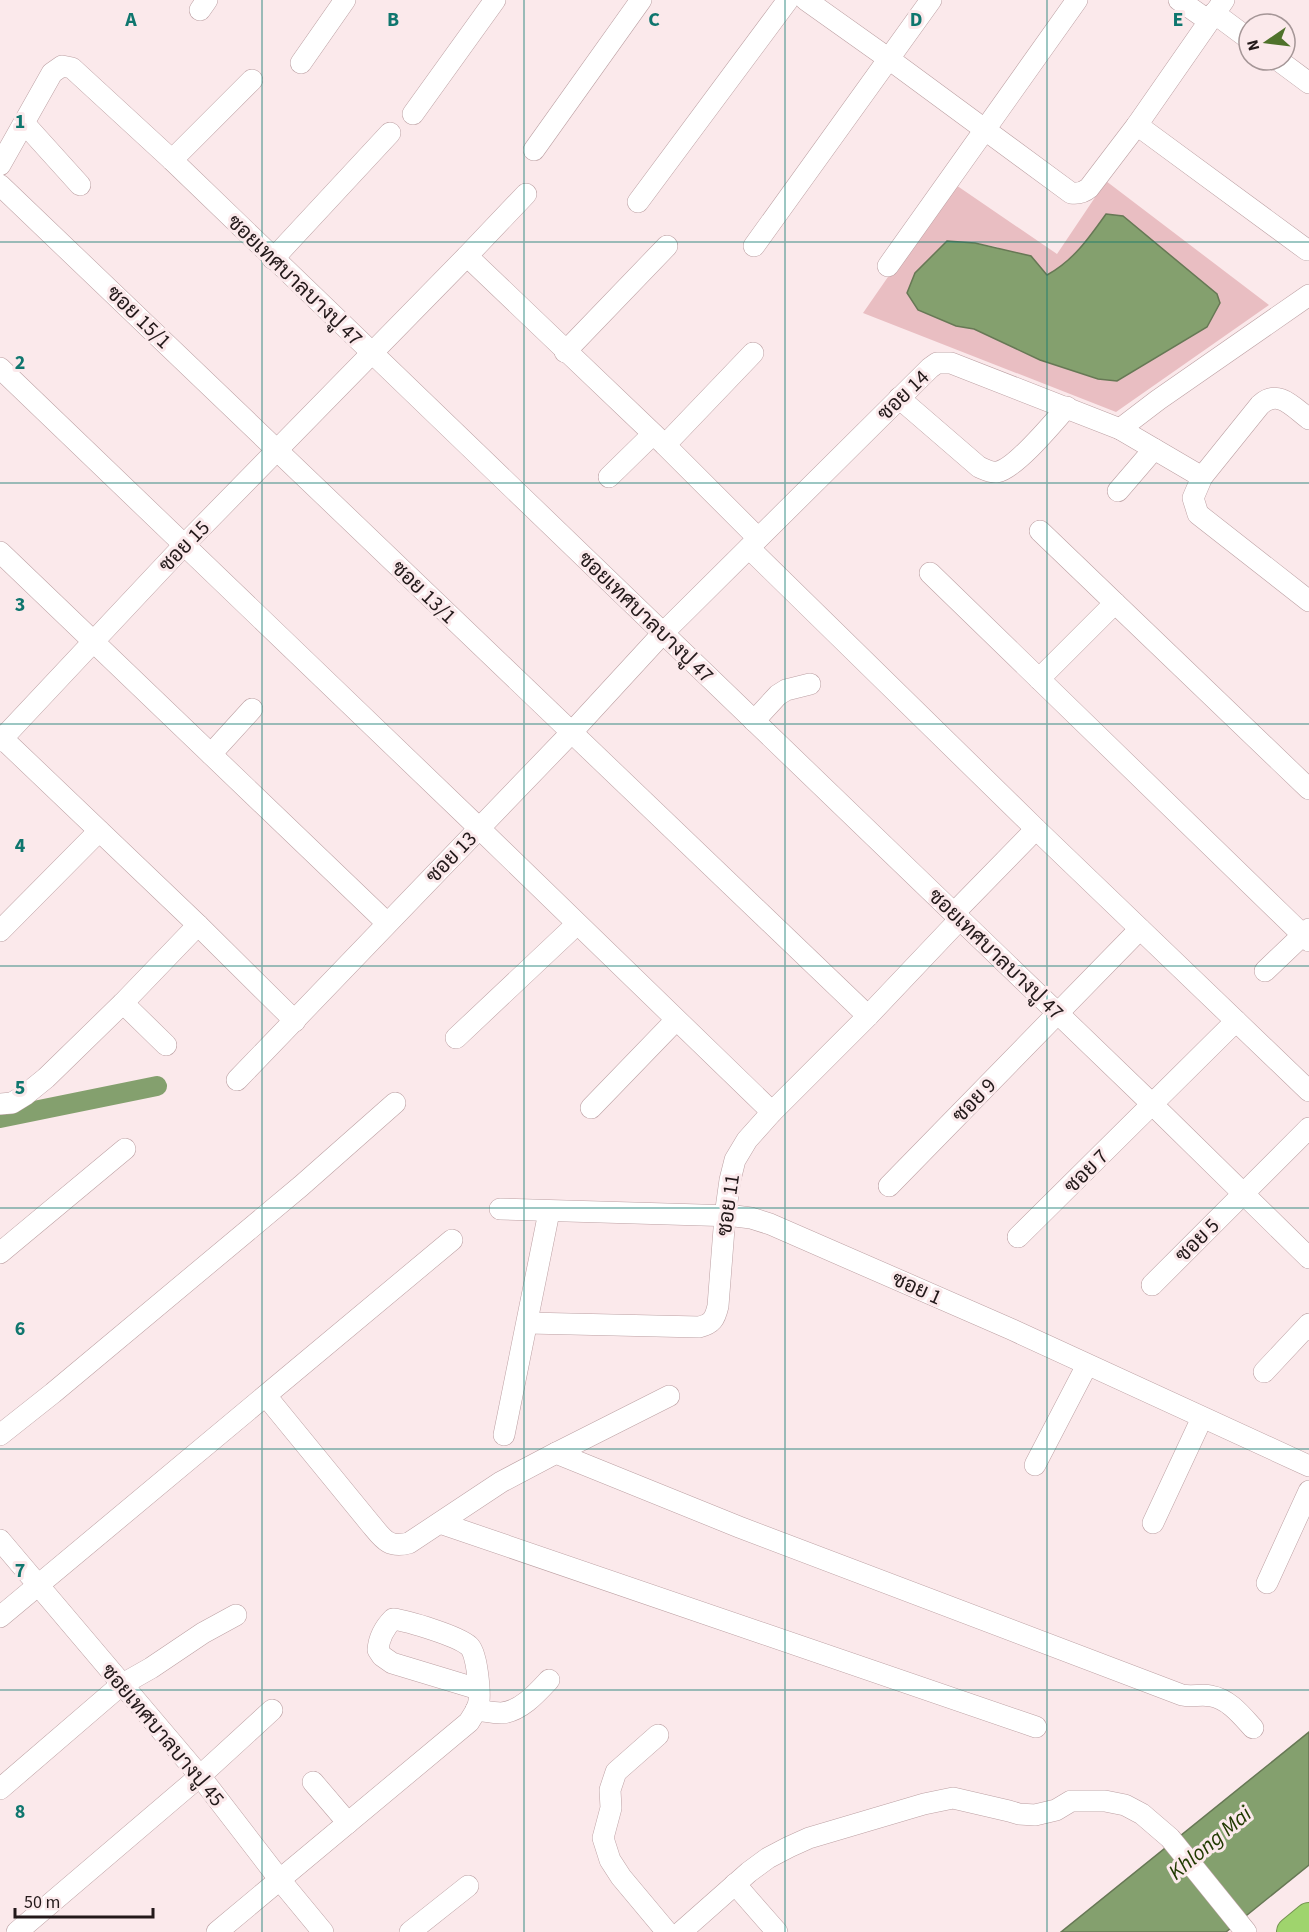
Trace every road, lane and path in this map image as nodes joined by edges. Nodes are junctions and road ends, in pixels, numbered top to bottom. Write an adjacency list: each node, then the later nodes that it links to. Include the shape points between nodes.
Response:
1 (345, 0): 12 (street)
2 (495, 0): 16 (street)
3 (641, 0): 21 (street)
4 (788, 0): 27 (street)
5 (806, 0): 11 (street)
6 (931, 0): 11 (street)
7 (1077, 0): 19 (street)
8 (1179, 0): 9 (street)
9 (1216, 11): 10 (street); 18 (street)
10 (1237, 29)
11 (889, 58): 19 (street); 29 (street)
12 (301, 63)
13 (1294, 72): 15 (street)
14 (252, 80): 22 (street)
15 (1309, 83)
16 (413, 114)
17 (24, 123): 22 (street, ซอยเทศบาลบางปู 47, via 52,73 62,66 72,68); 23 (street, ซอยเทศบาลบางปู 47); 25 (street)
18 (1137, 126): 19 (street, via 1089,188 1077,194); 30 (street)
19 (987, 129): 33 (street)
20 (390, 133): 32 (street)
21 (534, 150)
22 (172, 160): 32 (street, ซอยเทศบาลบางปู 47)
23 (0, 165)
24 (0, 185): 45 (street, ซอย 15/1)
25 (80, 185)
26 (526, 194): 31 (street, ซอย 15)
27 (638, 202)
28 (667, 246): 35 (street)
29 (754, 246)
30 (1307, 250)
31 (467, 256): 35 (street); 37 (street, ซอย 15)
32 (273, 259): 37 (street, ซอยเทศบาลบางปู 47)
33 (888, 266)
34 (1309, 295): 42 (street)
35 (565, 352): 43 (street)
36 (753, 352): 43 (street)
37 (371, 353): 45 (street, ซอย 15); 56 (street, ซอยเทศบาลบางปู 47)
38 (0, 368): 51 (street)
39 (899, 398): 40 (street, ซอย 14, via 930,368 944,362); 40 (street, via 979,467 997,472 1035,443); 50 (street, ซอย 14)
40 (1067, 408): 42 (street, ซอย 14)
41 (1309, 419): 47 (street, via 1280,398 1266,399)
42 (1120, 429): 44 (street, ซอย 14)
43 (659, 439): 46 (street); 50 (street)
44 (1154, 449): 47 (street, ซอย 14); 48 (street)
45 (277, 450): 51 (street, ซอย 15); 62 (street, ซอย 13/1)
46 (609, 477)
47 (1202, 477): 54 (street, via 1193,498 1198,514)
48 (1118, 491)
49 (1040, 531): 55 (street)
50 (753, 543): 56 (street, ซอย 14); 67 (street)
51 (185, 544): 57 (street, ซอย 15); 66 (street)
52 (0, 552): 57 (street)
53 (930, 573): 58 (street)
54 (1309, 601)
55 (1115, 603): 58 (street); 65 (street)
56 (663, 633): 61 (street, ซอยเทศบาลบางปู 47); 62 (street, ซอย 13)
57 (94, 642): 63 (street, ซอย 15); 64 (street)
58 (1039, 679): 75 (street)
59 (810, 684): 61 (street, via 778,695)
60 (252, 709): 64 (street)
61 (754, 721): 69 (street, ซอยเทศบาลบางปู 47)
62 (571, 734): 66 (street, ซอย 13); 79 (street, ซอย 13/1)
63 (1, 738): 68 (street)
64 (211, 754): 70 (street)
65 (1309, 789)
66 (479, 828): 70 (street, ซอย 13); 71 (street)
67 (1036, 829): 69 (street, ซอย 11); 73 (street)
68 (99, 831): 72 (street); 74 (street)
69 (957, 916): 78 (street, ซอยเทศบาลบางปู 47); 79 (street, ซอย 11)
70 (387, 923): 81 (street, ซอย 13)
71 (577, 924): 80 (street); 83 (street)
72 (198, 925): 77 (street); 81 (street)
73 (1140, 929): 78 (street, ซอย 9); 82 (street)
74 (0, 931)
75 (1307, 935): 76 (street)
76 (1265, 971)
77 (123, 1003): 84 (street); 88 (street, via 46,1078 12,1103)
78 (1058, 1014): 89 (street, ซอยเทศบาลบางปู 47); 94 (street, ซอย 9)
79 (868, 1016): 91 (street, ซอย 11)
80 (676, 1020): 90 (street); 91 (street)
81 (295, 1021): 85 (street, ซอย 13)
82 (1236, 1021): 86 (street); 89 (street, ซอย 7)
83 (456, 1038)
84 (165, 1045)
85 (237, 1080)
86 (1309, 1091)
87 (395, 1103): 111 (street, via 301,1186)
88 (0, 1104)
89 (1153, 1105): 95 (street, ซอยเทศบาลบางปู 47); 99 (street, ซอย 7)
90 (591, 1108)
91 (772, 1112): 98 (street, ซอย 11, via 735,1160)
92 (1309, 1128): 95 (street, ซอย 5)
93 (125, 1149): 101 (street)
94 (889, 1186)
95 (1243, 1194): 102 (street, ซอยเทศบาลบางปู 47); 103 (street, ซอย 5)
96 (500, 1209): 97 (street, ซอย 1)
97 (549, 1212): 98 (street, ซอย 1); 104 (street)
98 (725, 1216): 104 (street, ซอย 11, via 718,1306 711,1323 699,1327); 106 (street, ซอย 1, via 770,1224)
99 (1018, 1237)
100 (452, 1240): 108 (street)
101 (0, 1253)
102 (1309, 1258)
103 (1152, 1285)
104 (528, 1323): 112 (street)
105 (1309, 1324): 107 (street)
106 (1087, 1365): 110 (street, ซอย 1); 114 (street)
107 (1264, 1372)
108 (266, 1396): 117 (street, via 386,1541 394,1545 409,1542); 121 (street)
109 (669, 1396): 113 (street)
110 (1202, 1418): 115 (street, ซอย 1); 118 (street)
111 (0, 1435)
112 (504, 1435)
113 (556, 1453): 117 (street, via 501,1482); 130 (street, via 739,1527 1182,1695 1218,1698)
114 (1035, 1465)
115 (1309, 1466)
116 (1309, 1491): 120 (street)
117 (440, 1523): 129 (street)
118 (1153, 1524)
119 (0, 1540): 121 (street, ซอยเทศบาลบางปู 45)
120 (1267, 1583)
121 (38, 1585): 123 (street); 125 (street, ซอยเทศบาลบางปู 45)
122 (236, 1615): 125 (street)
123 (0, 1617)
124 (549, 1680): 128 (street, via 512,1711)
125 (121, 1685): 132 (street, ซอยเทศบาลบางปู 45); 134 (street)
126 (478, 1689): 126 (street, via 475,1656 470,1646 393,1619 379,1639 378,1650 392,1663); 128 (street)
127 (272, 1710): 132 (street)
128 (476, 1710): 135 (street, via 469,1722)
129 (1036, 1727)
130 (1253, 1728)
131 (658, 1735): 146 (street, via 616,1772 603,1838 621,1877)
132 (200, 1776): 136 (street, ซอยเทศบาลบางปู 45); 142 (street)
133 (313, 1782): 135 (street)
134 (0, 1789)
135 (348, 1823): 136 (street)
136 (280, 1880): 143 (street); 144 (street, ซอยเทศบาลบางปู 45)
137 (735, 1884): 140 (street); 141 (street, via 768,1858 809,1838 944,1799 1035,1815 1071,1801 1105,1801 1142,1814 1170,1838); 147 (street)
138 (468, 1886): 145 (street)
139 (1309, 1918): 148 (highway)
140 (692, 1928)
141 (1244, 1930)
142 (17, 1932)
143 (217, 1932)
144 (323, 1932)
145 (410, 1932)
146 (667, 1932)
147 (777, 1932)
148 (1292, 1932)

